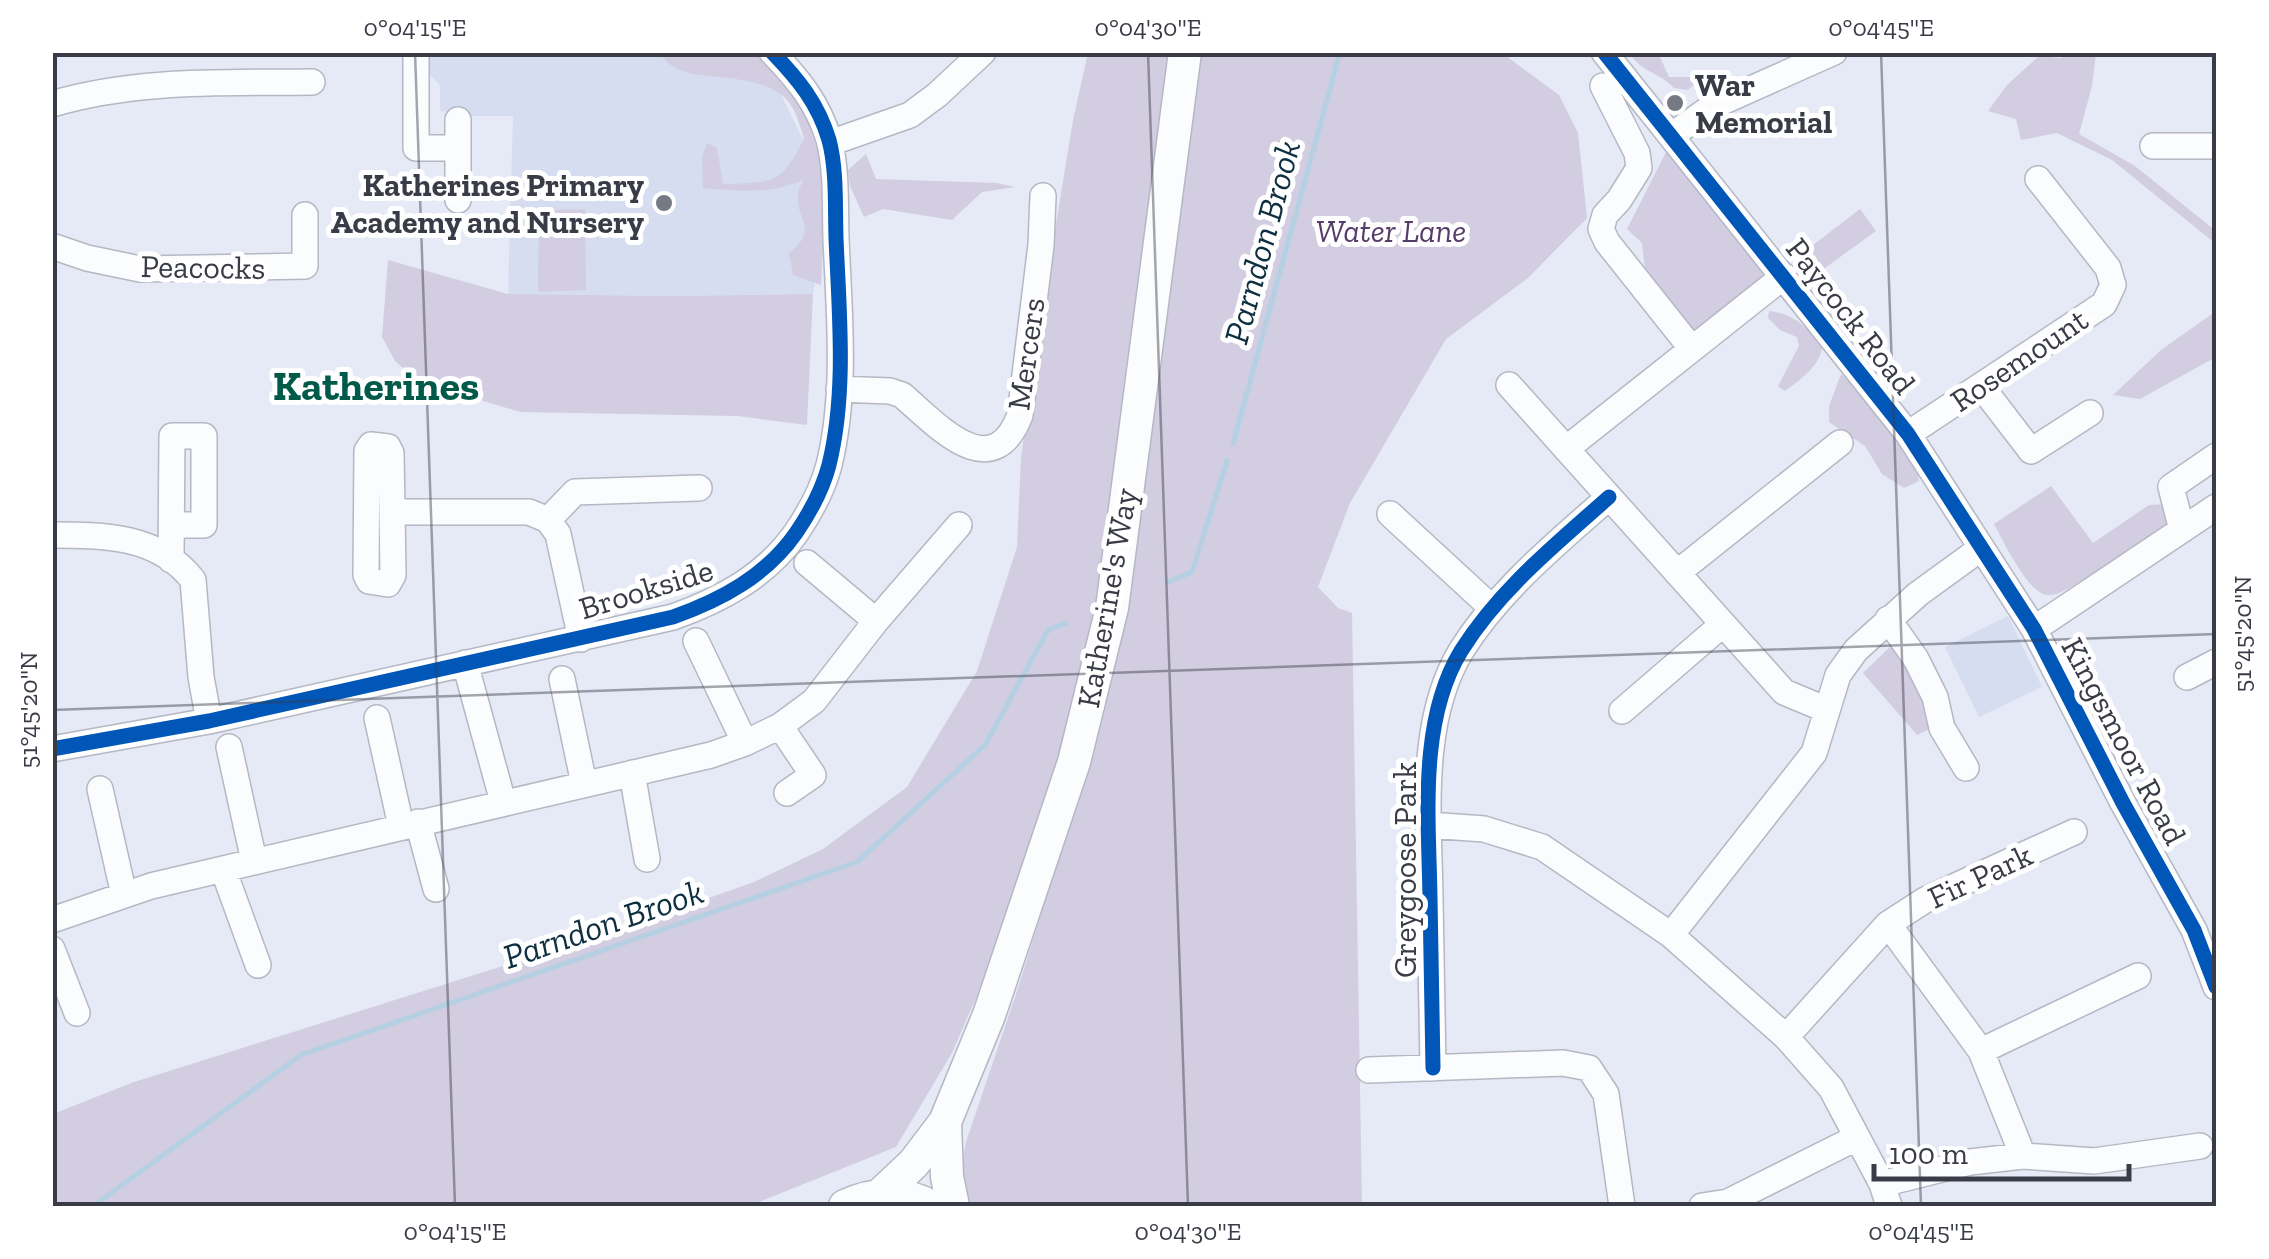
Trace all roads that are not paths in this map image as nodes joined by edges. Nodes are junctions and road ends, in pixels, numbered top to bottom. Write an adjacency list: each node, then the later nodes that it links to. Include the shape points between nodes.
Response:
1 (416, 52): 15 (street, via 416,148)
2 (772, 52): 12 (street, Brookside, via 802,82)
3 (983, 52): 12 (street, via 910,114)
4 (1185, 52): 90 (main road, Katherine's Way, via 1107,627 1059,811 990,1014)
5 (1604, 52): 11 (street, Paycock Road)
6 (1834, 52): 11 (street, via 1714,106)
7 (312, 82): 9 (street, via 160,86 93,92)
8 (1603, 86): 22 (street, via 1638,168 1601,229)
9 (52, 104)
10 (458, 120): 15 (street)
11 (1672, 136): 21 (street, Paycock Road)
12 (830, 142): 25 (street, Brookside)
13 (2153, 146): 14 (street)
14 (2216, 146)
15 (458, 148): 18 (street)
16 (2038, 179): 24 (street, Rosemount, via 2102,259 2112,285 2104,304)
17 (1043, 196): 25 (street, Mercers, via 1020,416 1001,444 969,448 890,391)
18 (458, 200)
19 (306, 215): 20 (street, Peacocks, via 305,266 140,269)
20 (52, 246)
21 (1784, 276): 22 (street); 27 (street, Paycock Road)
22 (1692, 348): 29 (street)
23 (1508, 385): 29 (street)
24 (1981, 386): 26 (street, via 2031,451); 27 (street, Rosemount)
25 (839, 389): 50 (street, Brookside, via 828,468 795,534 768,565 706,606)
26 (2090, 413)
27 (1908, 434): 41 (street, Paycock Road)
28 (1840, 443): 44 (street)
29 (1566, 449): 32 (street)
30 (2216, 456): 39 (street, via 2170,487)
31 (698, 488): 36 (street, via 574,492)
32 (1608, 497): 44 (street); 45 (street, Greygoose Park)
33 (2216, 507): 39 (street)
34 (392, 512): 36 (street, via 528,512)
35 (1390, 514): 45 (street)
36 (548, 520): 50 (street, via 558,534)
37 (172, 525): 42 (street)
38 (959, 525): 47 (street)
39 (2182, 530): 49 (street)
40 (52, 535): 42 (street, via 112,534)
41 (1980, 549): 46 (street); 49 (street, Paycock Road)
42 (171, 560): 59 (street, via 194,580)
43 (807, 563): 47 (street)
44 (1677, 573): 48 (street)
45 (1492, 608): 71 (street, Greygoose Park, via 1459,654 1440,700)
46 (1888, 620): 56 (street, via 1838,675); 64 (street, via 1916,659 1942,728)
47 (876, 621): 60 (street, via 814,700)
48 (1723, 624): 56 (street, via 1784,692); 57 (street)
49 (2034, 629): 84 (street, Kingsmoor Road, via 2194,930)
50 (582, 640): 52 (street, Brookside)
51 (696, 641): 61 (street)
52 (466, 662): 59 (street, Brookside); 69 (street)
53 (2216, 662): 54 (street)
54 (2187, 677)
55 (562, 679): 66 (street)
56 (1827, 710): 80 (street, via 1814,753)
57 (1622, 711)
58 (377, 718): 70 (street)
59 (209, 720): 63 (street, Brookside)
60 (780, 726): 61 (street); 68 (street, via 813,774)
61 (745, 744): 65 (street)
62 (229, 747): 74 (street)
63 (52, 749)
64 (1966, 768)
65 (632, 773): 66 (street); 73 (street)
66 (584, 784): 69 (street)
67 (100, 789): 77 (street)
68 (787, 793)
69 (503, 802): 70 (street)
70 (410, 824): 74 (street); 76 (street)
71 (1430, 825): 80 (street, Greygoose Park, via 1484,828 1542,847); 88 (street, Greygoose Park)
72 (2074, 832): 79 (street, Fir Park, via 1925,900)
73 (647, 859)
74 (254, 861): 75 (street)
75 (223, 869): 77 (street); 82 (street)
76 (436, 889)
77 (124, 895): 78 (street)
78 (52, 920)
79 (1888, 924): 86 (street, Fir Park); 87 (street, Fir Park)
80 (1671, 935): 86 (street, Greygoose Park)
81 (52, 949): 85 (street)
82 (258, 965)
83 (2138, 976): 87 (street)
84 (2216, 987)
85 (77, 1013)
86 (1786, 1036): 91 (street, Greygoose Park, via 1831,1088)
87 (1981, 1050): 93 (street, Fir Park)
88 (1433, 1068): 89 (street); 100 (street, via 1590,1068 1606,1094)
89 (1369, 1070)
90 (945, 1122): 94 (main road, Katherine's Way); 99 (main road, Katherine's Way)
91 (1856, 1138): 95 (street, Greygoose Park); 96 (street)
92 (2200, 1146): 93 (street, via 2094,1162)
93 (2022, 1156): 95 (street, via 1970,1162)
94 (880, 1195): 97 (main road); 98 (main road)
95 (1886, 1195)
96 (1728, 1204): 101 (street)
97 (845, 1206)
98 (930, 1206)
99 (953, 1206)
100 (1622, 1206)
101 (1702, 1206)

